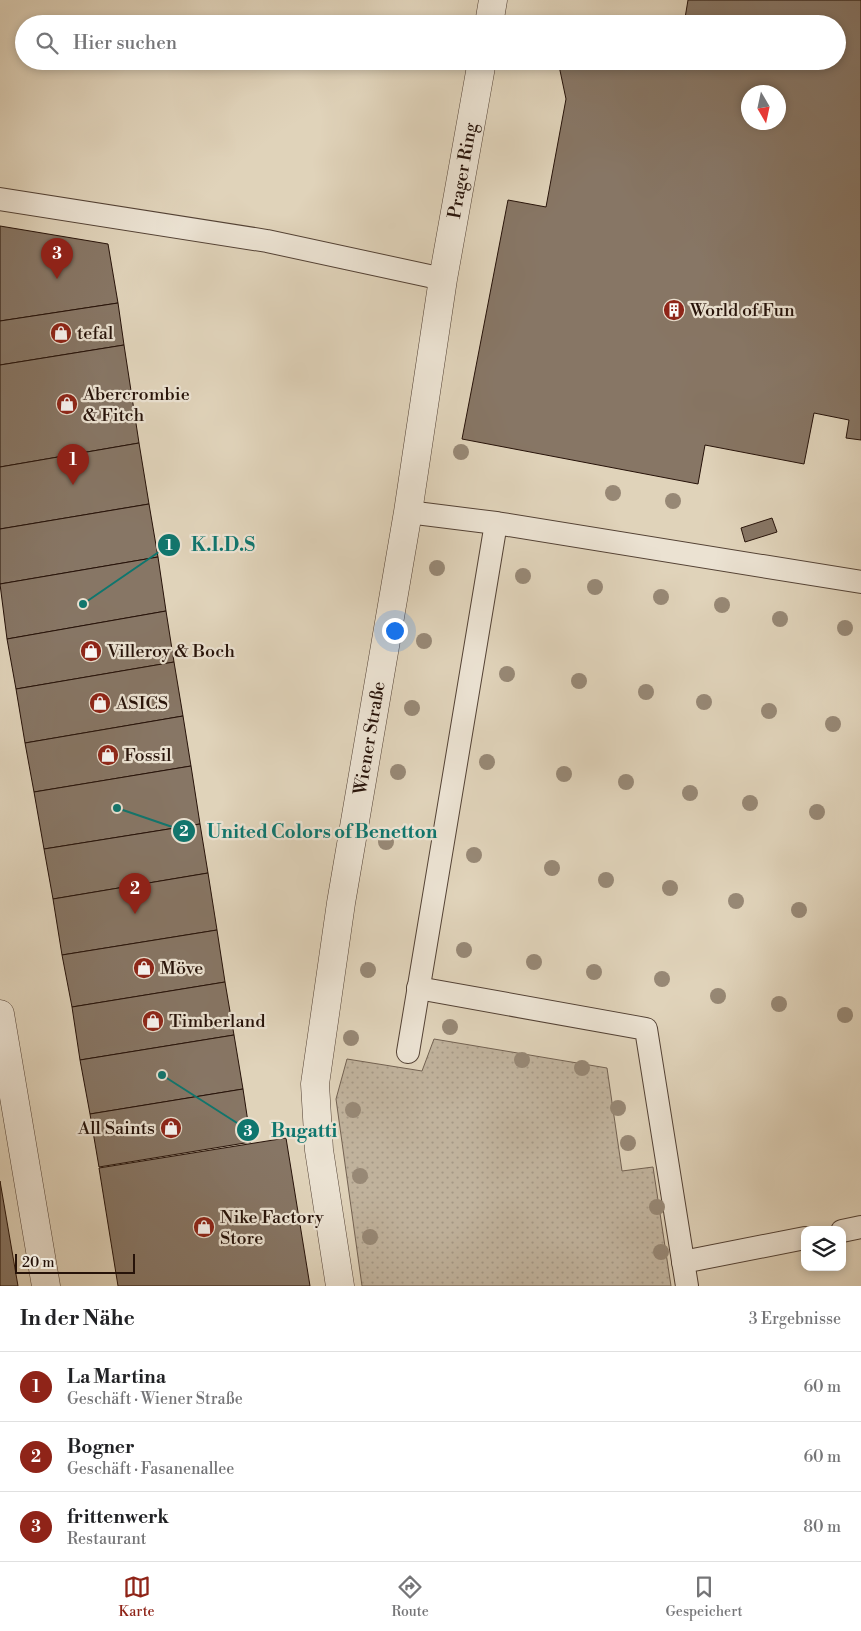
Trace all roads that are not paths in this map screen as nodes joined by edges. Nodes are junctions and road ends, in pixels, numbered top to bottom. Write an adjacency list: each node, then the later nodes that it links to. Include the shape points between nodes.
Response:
1 (493, 0): 2 (street)
2 (490, 15)
3 (480, 70): 5 (street, Prager Ring)
4 (0, 199): 5 (lane, via 267,241)
5 (443, 279): 6 (street, Wiener Straße)
6 (408, 512): 7 (lane); 17 (street, Wiener Straße, via 341,903 315,1084 319,1150)
7 (496, 523): 8 (lane); 9 (lane)
8 (861, 582)
9 (418, 988): 11 (lane); 15 (lane, via 646,1029)
10 (0, 1014): 16 (street)
11 (408, 1052)
12 (861, 1227): 13 (lane)
13 (846, 1229)
14 (801, 1239): 15 (lane)
15 (683, 1262): 18 (lane)
16 (46, 1286)
17 (340, 1286)
18 (687, 1286)

